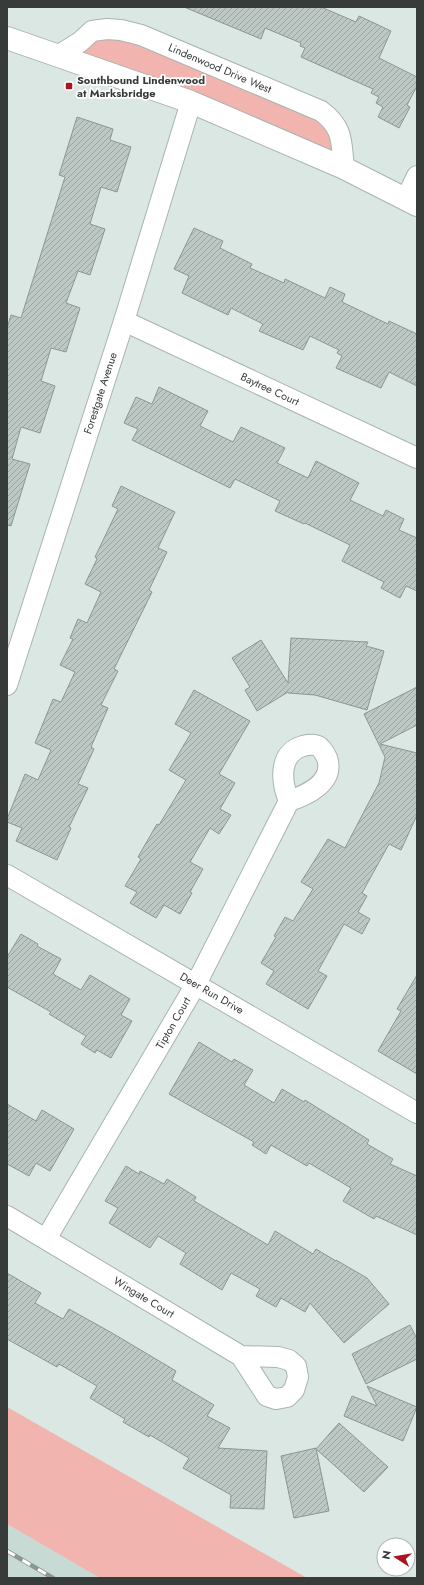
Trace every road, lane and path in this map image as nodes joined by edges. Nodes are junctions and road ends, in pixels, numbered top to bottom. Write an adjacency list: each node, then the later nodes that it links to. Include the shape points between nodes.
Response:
1 (7, 38): 2 (street)
2 (59, 55): 3 (street); 4 (street, Lindenwood Drive West, via 92,32 107,29 141,35 321,111 332,119 340,135)
3 (191, 102): 4 (street); 7 (street, Forestgate Avenue)
4 (344, 168): 6 (street)
5 (417, 176): 6 (street)
6 (411, 202)
7 (124, 320): 8 (street, Baytree Court); 9 (street, Forestgate Avenue)
8 (417, 458)
9 (7, 685)
10 (289, 801): 12 (street, Tipton Court)
11 (7, 875): 12 (street, Deer Run Drive)
12 (196, 984): 13 (street, Deer Run Drive); 15 (street, Tipton Court)
13 (417, 1113)
14 (7, 1216): 15 (street)
15 (46, 1239): 16 (street, Wingate Court)
16 (241, 1356)

